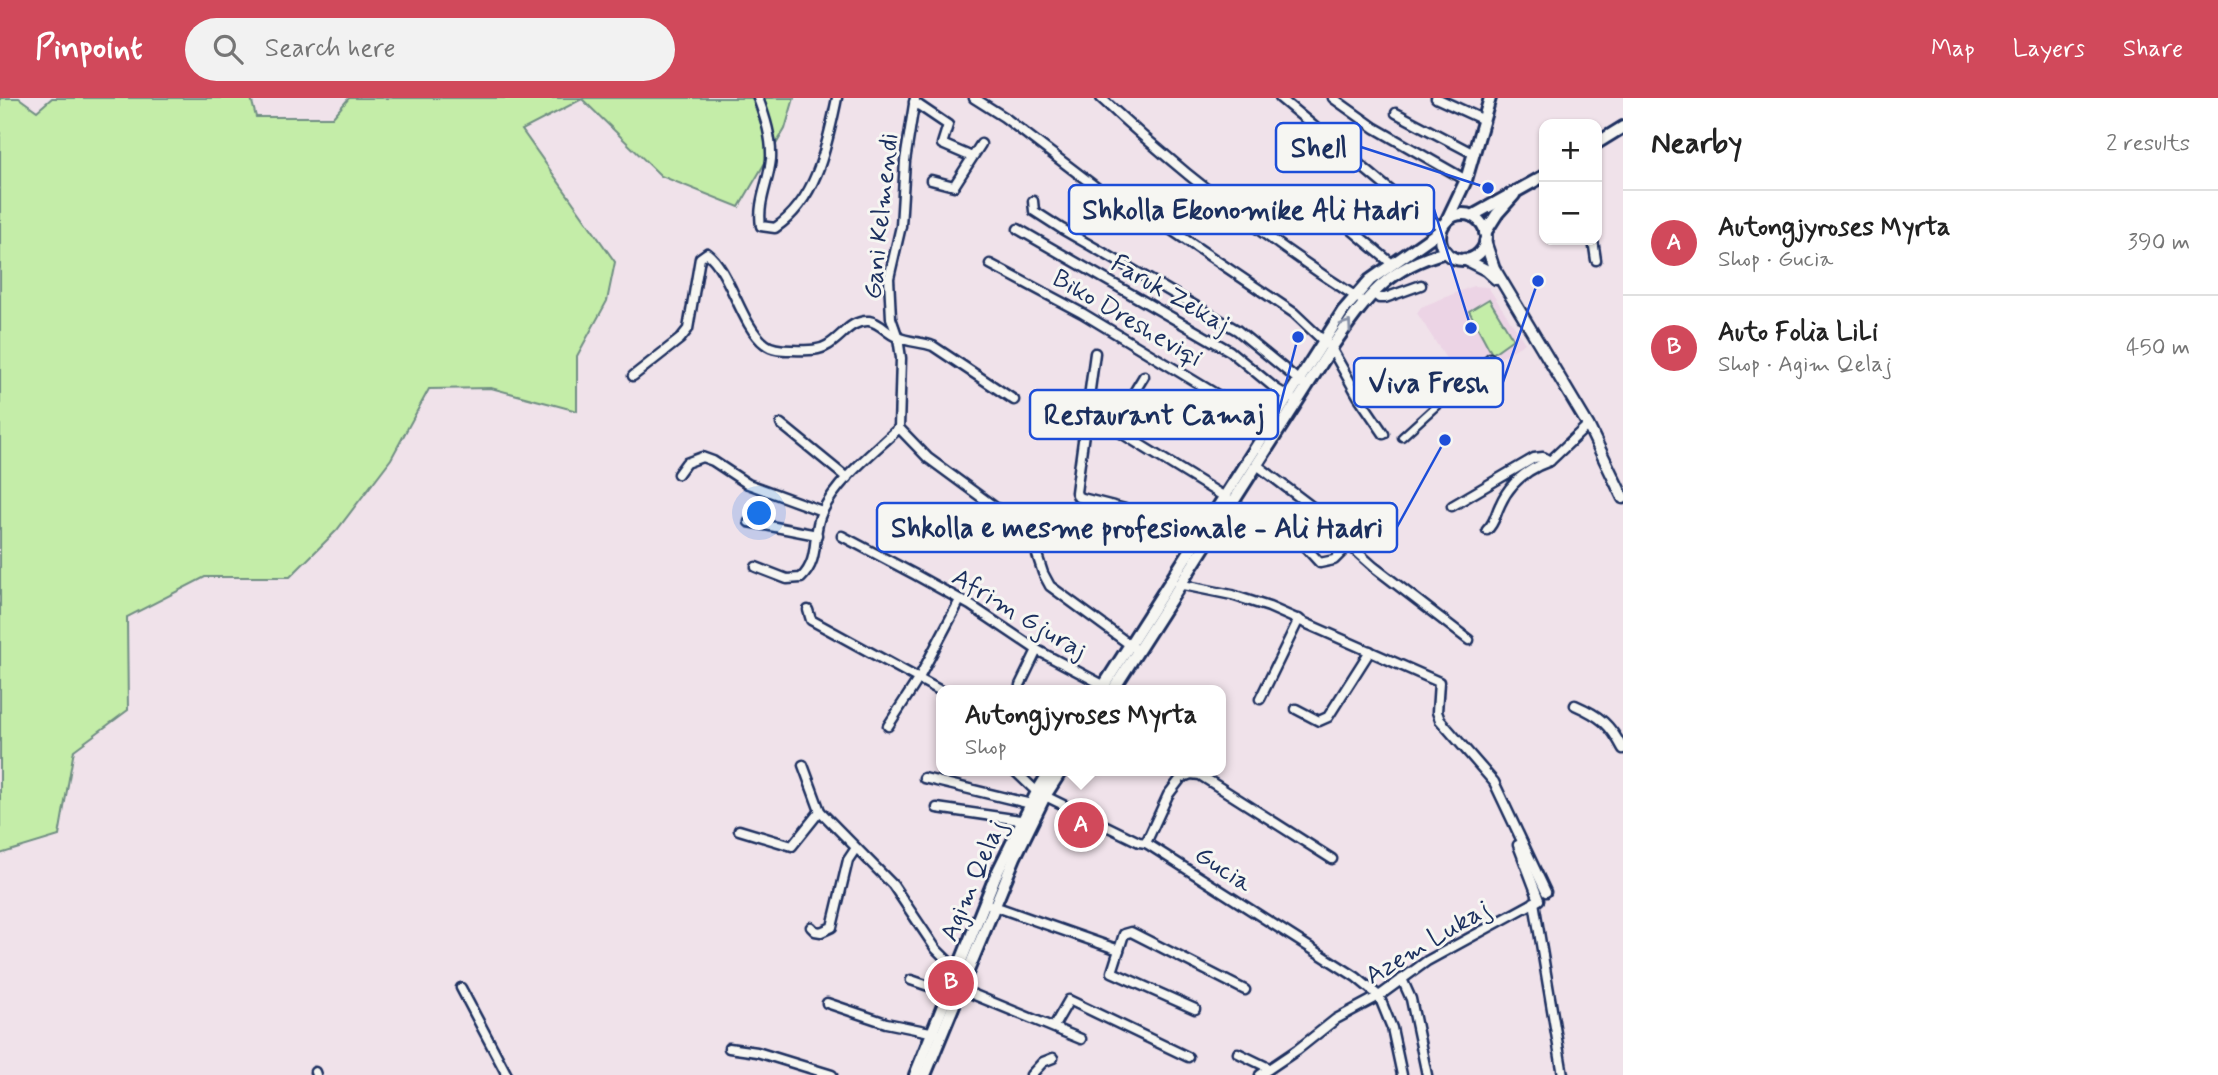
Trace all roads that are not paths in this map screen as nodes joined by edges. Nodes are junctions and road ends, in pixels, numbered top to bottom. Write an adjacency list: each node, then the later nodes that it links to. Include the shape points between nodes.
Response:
1 (758, 98): 2 (street, via 768,127 771,158 761,226 775,228 789,218 812,186)
2 (836, 98)
3 (974, 98): 37 (street, via 1114,201 1157,222 1294,313)
4 (1101, 98): 35 (street, via 1219,200)
5 (1280, 98): 24 (street, via 1390,190)
6 (1333, 98): 19 (street)
7 (1436, 98): 11 (street)
8 (1490, 98): 11 (main road)
9 (914, 100): 16 (street, via 948,125 942,144); 36 (street, Gani Kelmendi, via 901,226 889,278 891,318)
10 (1395, 113): 15 (street)
11 (1484, 120): 15 (main road)
12 (1623, 127): 13 (main road)
13 (1602, 140)
14 (981, 144): 16 (street)
15 (1474, 154): 19 (main road)
16 (972, 158): 18 (street, via 954,186)
17 (1539, 179): 20 (main road)
18 (931, 180)
19 (1466, 180): 23 (main road); 24 (main road)
20 (1521, 188): 23 (main road); 26 (main road, via 1497,214)
21 (1033, 201): 42 (street, via 1034,211 1237,330)
22 (1333, 214): 31 (street)
23 (1470, 215): 24 (main road, via 1458,214); 26 (main road, via 1483,226)
24 (1443, 225): 28 (main road, via 1441,244); 31 (main road, via 1421,246)
25 (1018, 229): 43 (street, Faruk Zekaj, via 1230,351)
26 (1485, 237): 29 (main road, via 1478,254); 34 (street)
27 (1594, 245): 30 (street)
28 (1446, 253): 29 (main road); 35 (main road, via 1397,272)
29 (1464, 259): 34 (street)
30 (1596, 260)
31 (1391, 263): 35 (main road)
32 (990, 264): 50 (street, Biko Dresheviqi, via 1082,313)
33 (1421, 285): 35 (street, via 1385,298)
34 (1504, 286): 47 (street)
35 (1364, 297): 37 (main road)
36 (898, 338): 40 (street, Gani Kelmendi, via 867,321 852,324 829,345 813,351 766,346 708,253 700,258 688,329); 44 (street, Gani Kelmendi, via 933,346); 49 (street, Gani Kelmendi)
37 (1327, 344): 42 (main road); 51 (street)
38 (1095, 354): 45 (street)
39 (1490, 357): 52 (street)
40 (633, 376)
41 (1144, 376): 48 (street)
42 (1302, 383): 43 (main road)
43 (1292, 399): 50 (main road)
44 (1014, 401)
45 (1087, 412): 48 (street); 64 (street, via 1078,497)
46 (781, 424): 56 (street)
47 (1588, 425): 53 (street); 57 (street)
48 (1113, 427): 58 (street)
49 (899, 428): 56 (street); 74 (street, via 928,458 1030,533 1050,586)
50 (1274, 429): 54 (main road); 58 (main road)
51 (1384, 434)
52 (1402, 437)
53 (1550, 461): 59 (street, via 1534,458); 63 (street, via 1533,467 1513,484)
54 (1257, 465): 58 (main road); 67 (street, via 1324,516)
55 (678, 474): 60 (street, via 686,463 702,457 748,484)
56 (847, 478): 60 (street)
57 (1623, 498)
58 (1229, 499): 64 (main road); 69 (main road)
59 (1452, 506)
60 (822, 511): 65 (street)
61 (749, 522): 65 (street)
62 (1279, 527): 67 (street, via 1297,538 1320,563 1334,560)
63 (1487, 530)
64 (1202, 533): 69 (main road)
65 (817, 535): 68 (street, via 813,564 801,578 787,579)
66 (842, 536): 70 (street, Afrim Gjuraj)
67 (1349, 545): 73 (street)
68 (756, 567)
69 (1176, 583): 72 (street, via 1243,598); 74 (main road)
70 (960, 600): 75 (street, Afrim Gjuraj); 77 (street)
71 (808, 610): 77 (street, via 811,620)
72 (1299, 619): 76 (street); 82 (street)
73 (1469, 640)
74 (1134, 648): 80 (main road)
75 (1037, 650): 78 (street); 79 (street, Afrim Gjuraj)
76 (1370, 652): 84 (street, via 1328,717 1319,721); 104 (street, via 1439,682 1440,720 1494,782)
77 (919, 678): 81 (street); 85 (street)
78 (1020, 685)
79 (1100, 685)
80 (1110, 685)
81 (936, 688)
82 (1260, 699)
83 (1575, 705): 86 (street, via 1606,723)
84 (1296, 709)
85 (888, 726)
86 (1623, 749)
87 (803, 765): 97 (street)
88 (1021, 776): 94 (street)
89 (1048, 776): 94 (main road, Agim Qelaj)
90 (1057, 776): 94 (main road, Agim Qelaj)
91 (1186, 776): 101 (street, via 1168,795)
92 (1202, 776): 103 (street)
93 (924, 778): 95 (street, Agim Qelaj)
94 (1041, 794): 95 (main road, Agim Qelaj); 99 (main road, Agim Qelaj); 101 (street, Gucia)
95 (1031, 804): 99 (main road, Agim Qelaj)
96 (937, 808): 99 (street, Agim Qelaj)
97 (820, 811): 100 (street, via 792,846); 102 (street)
98 (1503, 811): 105 (street, via 1539,898)
99 (1028, 821): 106 (main road, Agim Qelaj)
100 (738, 830)
101 (1146, 843): 116 (street, Gucia)
102 (856, 848): 107 (street, via 848,860 832,927 821,932); 109 (street, via 893,885 936,949)
103 (1332, 859)
104 (1546, 892)
105 (1534, 902): 110 (street, Azem Lukaj); 134 (street)
106 (990, 904): 108 (street); 109 (main road, Agim Qelaj)
107 (811, 927)
108 (1119, 950): 114 (street, via 1124,934 1131,932); 118 (street, via 1112,972)
109 (963, 969): 113 (main road, Agim Qelaj); 115 (main road, Agim Qelaj)
110 (1402, 979): 116 (street, Azem Lukaj); 133 (street, via 1411,999)
111 (911, 980): 115 (street)
112 (461, 988): 128 (street)
113 (960, 989): 119 (street); 120 (main road, Agim Qelaj)
114 (1245, 990)
115 (949, 993): 120 (main road, Agim Qelaj)
116 (1378, 996): 126 (street, Azem Lukaj, via 1336,1019); 132 (street, via 1392,1028)
117 (828, 1003): 120 (street)
118 (1195, 1009)
119 (1054, 1026): 121 (street); 124 (street, via 1069,1000)
120 (937, 1034): 127 (main road, Agim Qelaj)
121 (1081, 1039)
122 (729, 1048): 129 (street)
123 (1238, 1054): 126 (street)
124 (1188, 1057)
125 (1053, 1058): 130 (street)
126 (1269, 1068): 131 (street, Azem Lukaj)
127 (925, 1072)
128 (507, 1075)
129 (832, 1075)
130 (1031, 1075)
131 (1261, 1075)
132 (1402, 1075)
133 (1427, 1075)
134 (1563, 1075)

